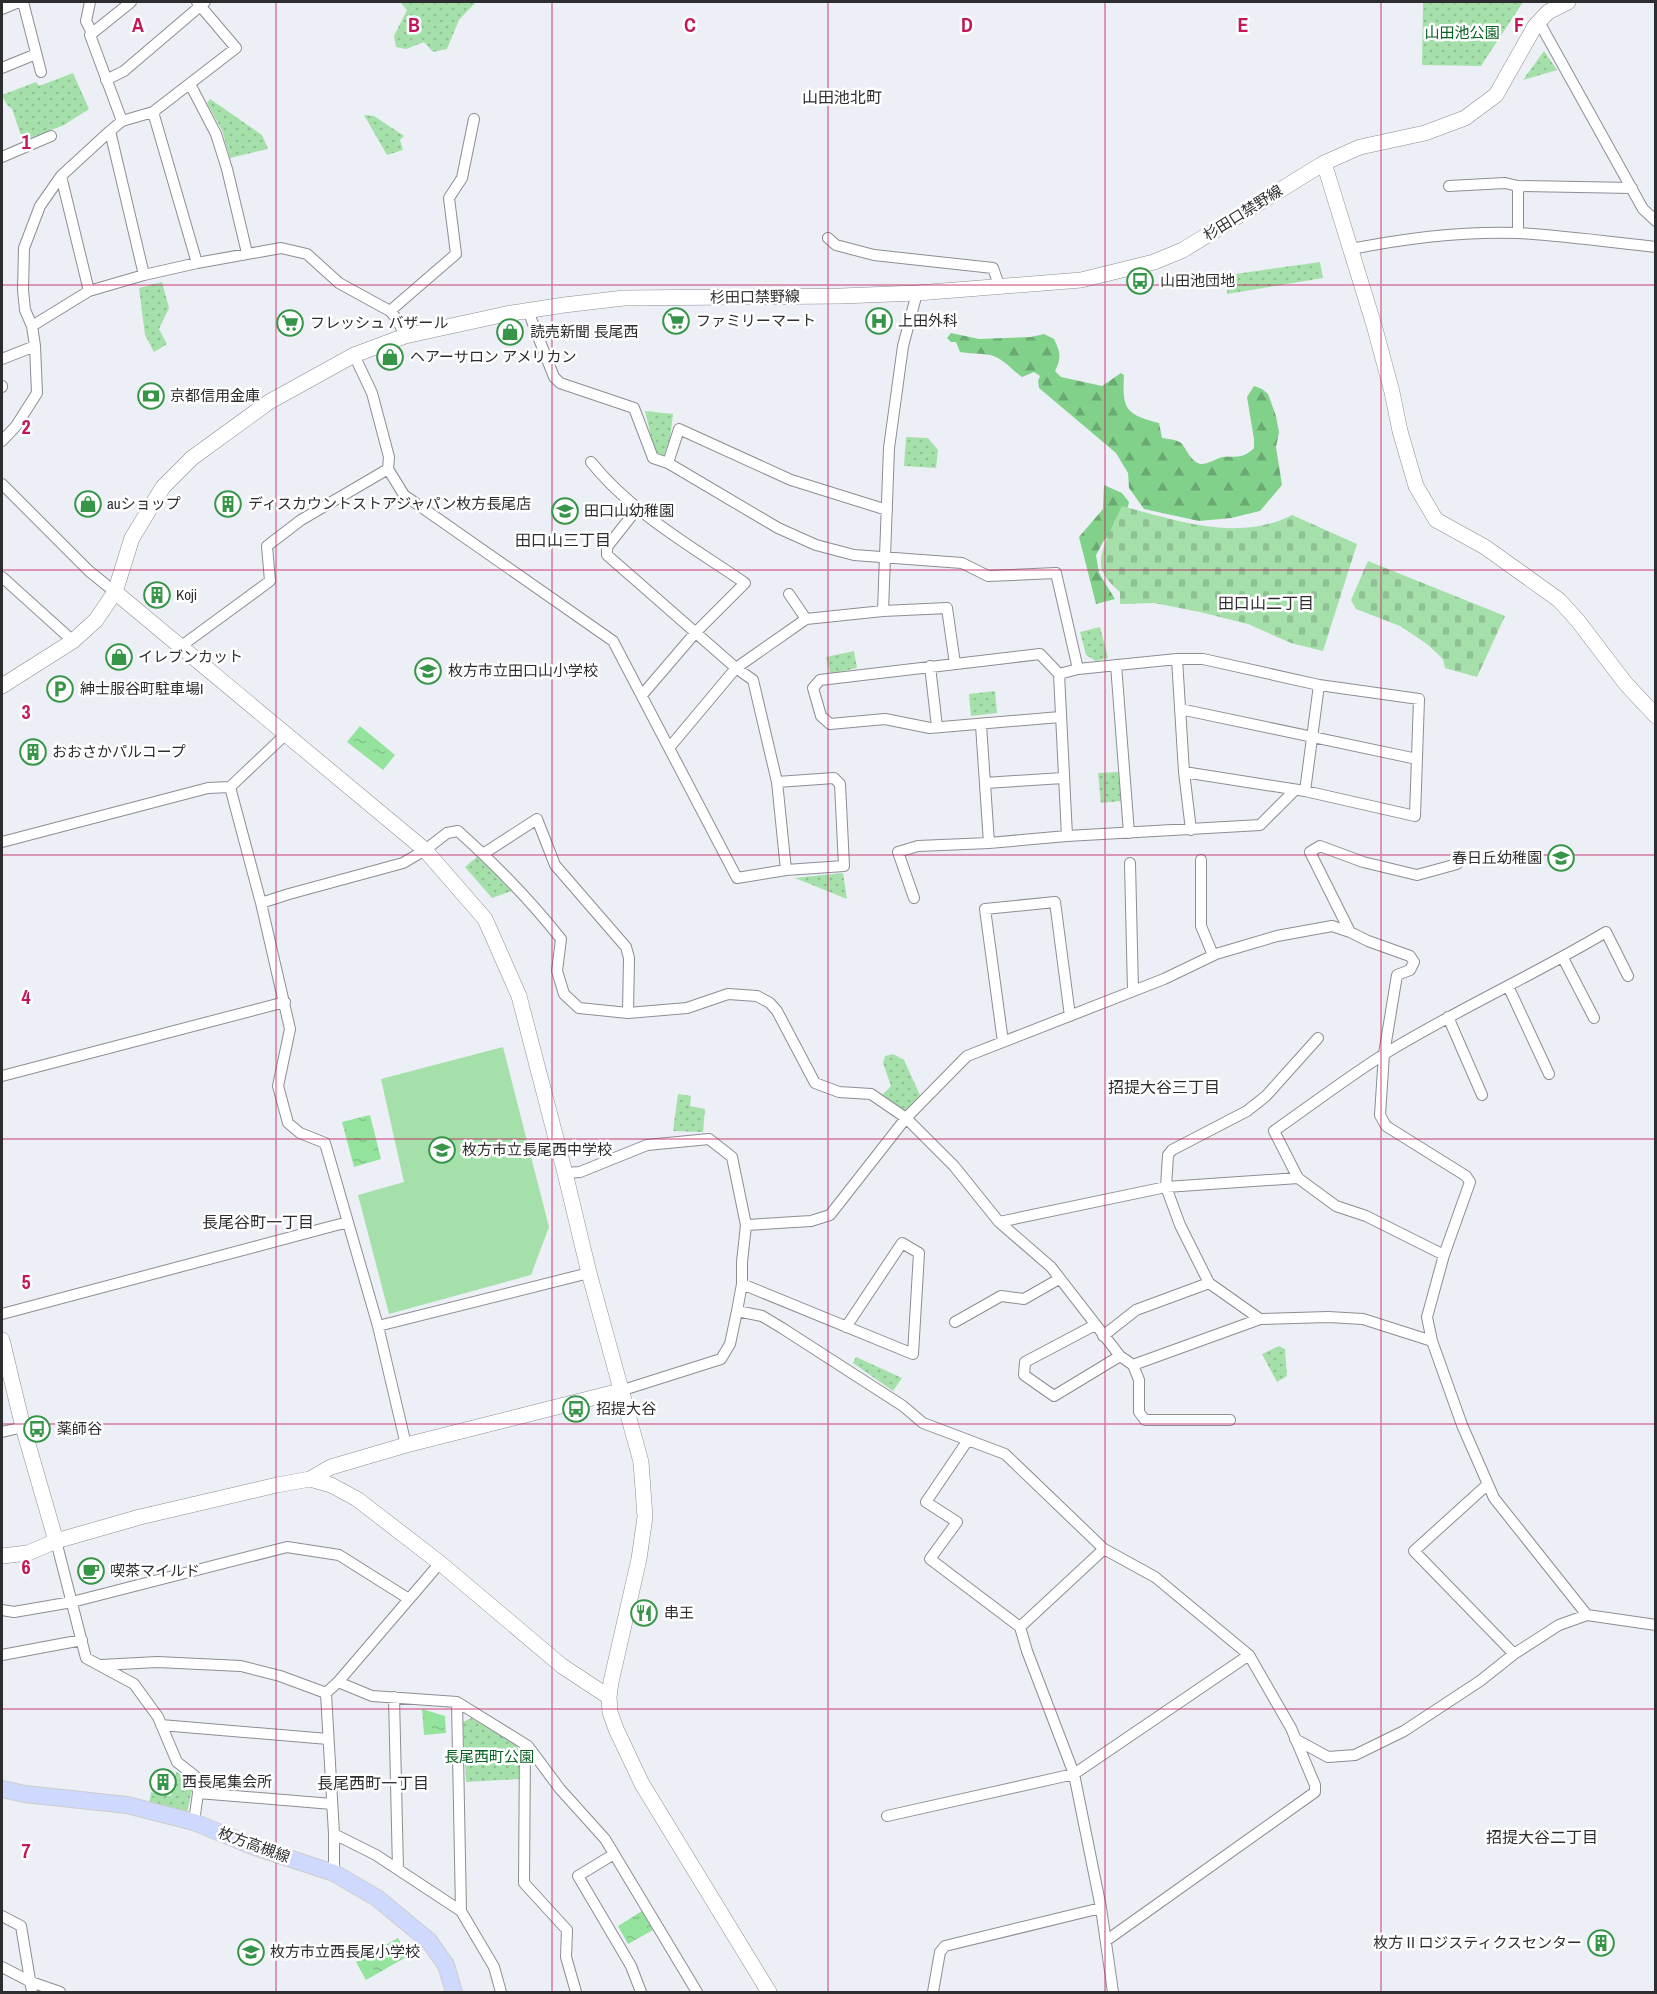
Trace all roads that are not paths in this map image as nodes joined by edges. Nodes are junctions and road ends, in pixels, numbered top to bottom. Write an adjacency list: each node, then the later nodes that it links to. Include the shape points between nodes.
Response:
1 (21, 2): 6 (street); 9 (street)
2 (90, 2): 8 (street, via 86,21)
3 (131, 2): 8 (street)
4 (1568, 2): 7 (street, 杉田口禁野線, via 1548,12)
5 (201, 3): 12 (street, via 124,70); 13 (street, via 236,48)
6 (2, 9)
7 (1539, 22): 20 (street, 杉田口禁野線, via 1496,95 1466,118 1425,133 1360,147); 24 (street)
8 (92, 33): 12 (street)
9 (36, 54): 10 (street); 11 (street)
10 (2, 68)
11 (41, 72)
12 (106, 80): 16 (street)
13 (190, 84): 14 (street); 30 (street, via 216,134)
14 (153, 112): 16 (street); 31 (street)
15 (474, 119): 36 (street, via 462,178 449,198 456,254)
16 (122, 121): 17 (street)
17 (110, 131): 21 (street); 32 (street)
18 (51, 135): 19 (street)
19 (2, 157)
20 (1324, 163): 29 (street); 33 (street, 杉田口禁野線, via 1183,250 1154,262 1081,280)
21 (61, 176): 34 (street); 38 (street, via 40,206 24,248 22,290)
22 (1449, 186): 23 (street)
23 (1518, 186): 24 (street); 26 (street)
24 (1632, 188): 25 (street, via 1643,208)
25 (1656, 220)
26 (1518, 233): 28 (street); 29 (street, via 1430,237)
27 (828, 238): 33 (street, via 836,245 874,255 993,268)
28 (1656, 247)
29 (1351, 249): 70 (street, via 1416,486 1436,520 1485,547 1559,600)
30 (248, 253): 31 (street); 36 (street, via 281,248 307,254 339,283)
31 (197, 263): 32 (street)
32 (144, 275): 34 (street)
33 (999, 285): 35 (street, 杉田口禁野線)
34 (89, 291): 38 (street)
35 (917, 293): 37 (street, 杉田口禁野線, via 624,298); 49 (street, via 896,393)
36 (390, 311): 39 (street)
37 (528, 311): 39 (street, 杉田口禁野線); 45 (street, via 554,377 560,383 634,408 653,458)
38 (32, 326): 40 (street)
39 (405, 336): 41 (street, 杉田口禁野線)
40 (35, 345): 42 (street); 43 (street, via 37,393)
41 (354, 355): 46 (street, via 372,393 389,457); 52 (street, 杉田口禁野線, via 269,402 196,455 163,487 132,538)
42 (2, 359)
43 (2, 441)
44 (591, 462): 48 (street)
45 (669, 463): 49 (street, via 679,429 791,480); 50 (street, via 778,528 816,545)
46 (388, 469): 58 (street, via 301,520 267,546 270,581); 68 (street, via 404,495 613,640)
47 (2, 484): 52 (street)
48 (637, 509): 56 (street, via 607,547 607,555); 56 (street, via 745,583)
49 (887, 510): 50 (street)
50 (884, 559): 54 (street); 64 (street, via 962,563 988,576 1056,573)
51 (2, 577): 57 (street)
52 (115, 592): 57 (street, 杉田口禁野線, via 96,620); 58 (street)
53 (789, 594): 55 (street)
54 (883, 611): 55 (street); 60 (street, via 946,608)
55 (807, 619): 63 (street)
56 (696, 632): 63 (street); 68 (street)
57 (73, 641): 67 (street, 杉田口禁野線)
58 (180, 647): 74 (street)
59 (1177, 659): 61 (street); 66 (street, via 1203,659); 69 (street)
60 (955, 663): 62 (street); 65 (street, via 1040,654)
61 (1116, 665): 64 (street); 85 (street)
62 (930, 666): 73 (street); 73 (street, via 820,680 813,688 821,716 830,724 885,719)
63 (736, 668): 76 (street); 80 (street, via 753,680)
64 (1078, 669): 65 (street)
65 (1059, 674): 71 (street)
66 (1319, 685): 75 (street); 77 (street, via 1419,699)
67 (2, 686)
68 (642, 695): 76 (street)
69 (1180, 709): 75 (street); 78 (street)
70 (1656, 716)
71 (1060, 717): 72 (street); 79 (street)
72 (981, 725): 73 (street); 81 (street)
73 (937, 728)
74 (286, 734): 82 (street); 89 (street)
75 (1312, 738): 77 (street); 83 (street)
76 (669, 748): 94 (street, via 737,878)
77 (1417, 759): 83 (street, via 1415,816)
78 (1184, 772): 83 (street); 84 (street)
79 (1063, 778): 81 (street); 86 (street)
80 (777, 782): 94 (street); 94 (street, via 834,778 840,784 844,866)
81 (985, 783): 88 (street)
82 (230, 787): 87 (street, via 208,788); 96 (street)
83 (1300, 790): 84 (street, via 1260,825)
84 (1191, 830): 85 (street)
85 (1129, 833): 86 (street)
86 (1067, 836): 88 (street)
87 (2, 842)
88 (988, 843): 95 (street, via 918,846 898,852)
89 (425, 850): 90 (street, via 447,833 459,831); 96 (street, via 403,863); 115 (street, via 485,919 519,996)
90 (483, 854): 104 (street, via 561,939 557,971 564,994 579,1008); 104 (street, via 537,819 555,865 626,947)
91 (1201, 860): 98 (street, via 1201,926)
92 (1130, 863): 102 (street)
93 (1457, 864): 97 (street, via 1417,875 1363,862 1320,846 1310,852)
94 (786, 870)
95 (914, 898)
96 (261, 903): 103 (street)
97 (1350, 932): 98 (street, via 1332,926 1277,936); 110 (street, via 1410,956 1414,962 1410,970 1397,975)
98 (1214, 955): 102 (street)
99 (1563, 958): 100 (street, via 1606,932); 101 (street); 107 (street)
100 (1628, 976)
101 (1508, 986): 106 (street); 111 (street)
102 (1133, 991): 105 (street)
103 (285, 1002): 112 (street); 118 (street, via 290,1029 278,1086 288,1123 300,1133 325,1143)
104 (628, 1013): 114 (street, via 687,1008 728,994 757,996 777,1011 814,1083 839,1092 871,1094)
105 (1070, 1016): 109 (street); 109 (street, via 1055,902 985,909)
106 (1448, 1017): 110 (street); 113 (street)
107 (1594, 1018)
108 (1318, 1038): 117 (street, via 1266,1096 1247,1111 1172,1150 1168,1155)
109 (1003, 1042): 114 (street, via 967,1056)
110 (1384, 1054): 116 (street, via 1274,1131); 121 (street, via 1380,1115 1386,1126 1470,1182)
111 (1549, 1074)
112 (2, 1076)
113 (1482, 1095)
114 (906, 1118): 119 (street, via 954,1166); 120 (street, via 830,1215 811,1221)
115 (566, 1173): 120 (street, via 580,1172 647,1145 709,1138 732,1157); 122 (street)
116 (1298, 1178): 117 (street); 121 (street, via 1336,1206 1366,1216)
117 (1166, 1187): 119 (street); 124 (street)
118 (348, 1222): 127 (street); 131 (street)
119 (999, 1222): 123 (street, via 1051,1267)
120 (746, 1225): 125 (street)
121 (1444, 1255): 135 (street, via 1427,1317)
122 (589, 1273): 131 (street); 138 (street)
123 (1059, 1279): 129 (street, via 1024,1299 1000,1296); 130 (street)
124 (1209, 1283): 128 (street); 133 (street, via 1136,1310)
125 (741, 1284): 126 (street); 132 (street)
126 (737, 1311): 138 (street, via 730,1344 721,1359); 142 (street, via 762,1316 903,1406 923,1423)
127 (2, 1314)
128 (1260, 1319): 135 (street, via 1363,1319); 137 (street)
129 (955, 1322)
130 (1095, 1325): 133 (street); 136 (street, via 1025,1362 1024,1375 1054,1396)
131 (378, 1326): 143 (street)
132 (846, 1327): 132 (street, via 913,1354 919,1253 902,1243)
133 (1103, 1336): 136 (street)
134 (2, 1340): 140 (street)
135 (1432, 1341): 145 (street)
136 (1120, 1356): 137 (street)
137 (1133, 1365): 139 (street, via 1139,1380 1139,1412 1145,1420)
138 (620, 1391): 143 (street); 164 (street, via 641,1462 645,1517)
139 (1230, 1420)
140 (23, 1427): 141 (street); 146 (street)
141 (2, 1432)
142 (968, 1440): 147 (street, via 1006,1455); 155 (street, via 926,1502 957,1522 930,1559)
143 (406, 1445): 144 (street, via 331,1467)
144 (310, 1479): 146 (street, via 140,1517); 149 (street, via 357,1499)
145 (1488, 1484): 153 (street, via 1494,1498); 157 (street, via 1414,1551)
146 (56, 1541): 148 (street, via 28,1553); 151 (street)
147 (1104, 1549): 155 (street); 159 (street, via 1155,1577)
148 (2, 1556)
149 (440, 1563): 150 (street); 164 (street, via 562,1666)
150 (409, 1599): 151 (street, via 339,1555 286,1547); 161 (street)
151 (72, 1602): 152 (street, via 14,1612); 156 (street)
152 (2, 1610)
153 (1587, 1615): 154 (street); 157 (street, via 1559,1625)
154 (1656, 1625)
155 (1020, 1627): 170 (street)
156 (82, 1640): 158 (street); 160 (street, via 86,1658)
157 (1514, 1654): 168 (street, via 1480,1682 1404,1731 1355,1755 1328,1757)
158 (2, 1655)
159 (1249, 1655): 168 (street); 170 (street)
160 (101, 1665): 162 (street, via 157,1662 241,1666); 166 (street, via 134,1684)
161 (338, 1682): 162 (street); 163 (street, via 372,1696)
162 (326, 1693): 167 (street)
163 (394, 1697): 165 (street); 178 (street)
164 (609, 1697): 192 (street, via 615,1729 642,1784)
165 (457, 1702): 169 (street); 181 (street)
166 (161, 1725): 167 (street); 172 (street, via 177,1762 196,1777)
167 (328, 1739): 173 (street)
168 (1295, 1739): 183 (street, via 1316,1792)
169 (525, 1744): 177 (street); 189 (street, via 524,1883 567,1930 566,1957)
170 (1074, 1774): 174 (street); 180 (street)
171 (2, 1789): 175 (main road, 枚方高槻線, via 127,1805)
172 (198, 1794): 173 (street); 175 (street)
173 (332, 1804): 176 (street)
174 (887, 1816)
175 (194, 1822): 179 (main road, 枚方高槻線)
176 (334, 1834): 178 (street); 179 (street)
177 (614, 1854): 190 (street, via 578,1876 631,1966); 191 (street)
178 (398, 1869): 181 (street)
179 (334, 1873): 187 (main road, 枚方高槻線, via 377,1898 429,1941 446,1965)
180 (1101, 1908): 183 (street); 193 (street, via 945,1946 940,1952)
181 (461, 1911): 188 (street, via 494,1967)
182 (2, 1916): 185 (street, via 21,1926)
183 (1107, 1940): 194 (street)
184 (2, 1967): 185 (street)
185 (31, 1987): 186 (street)
186 (60, 1992)
187 (454, 1992)
188 (501, 1992)
189 (576, 1992)
190 (641, 1992)
191 (698, 1992)
192 (769, 1992)
193 (933, 1992)
194 (1113, 1992)

